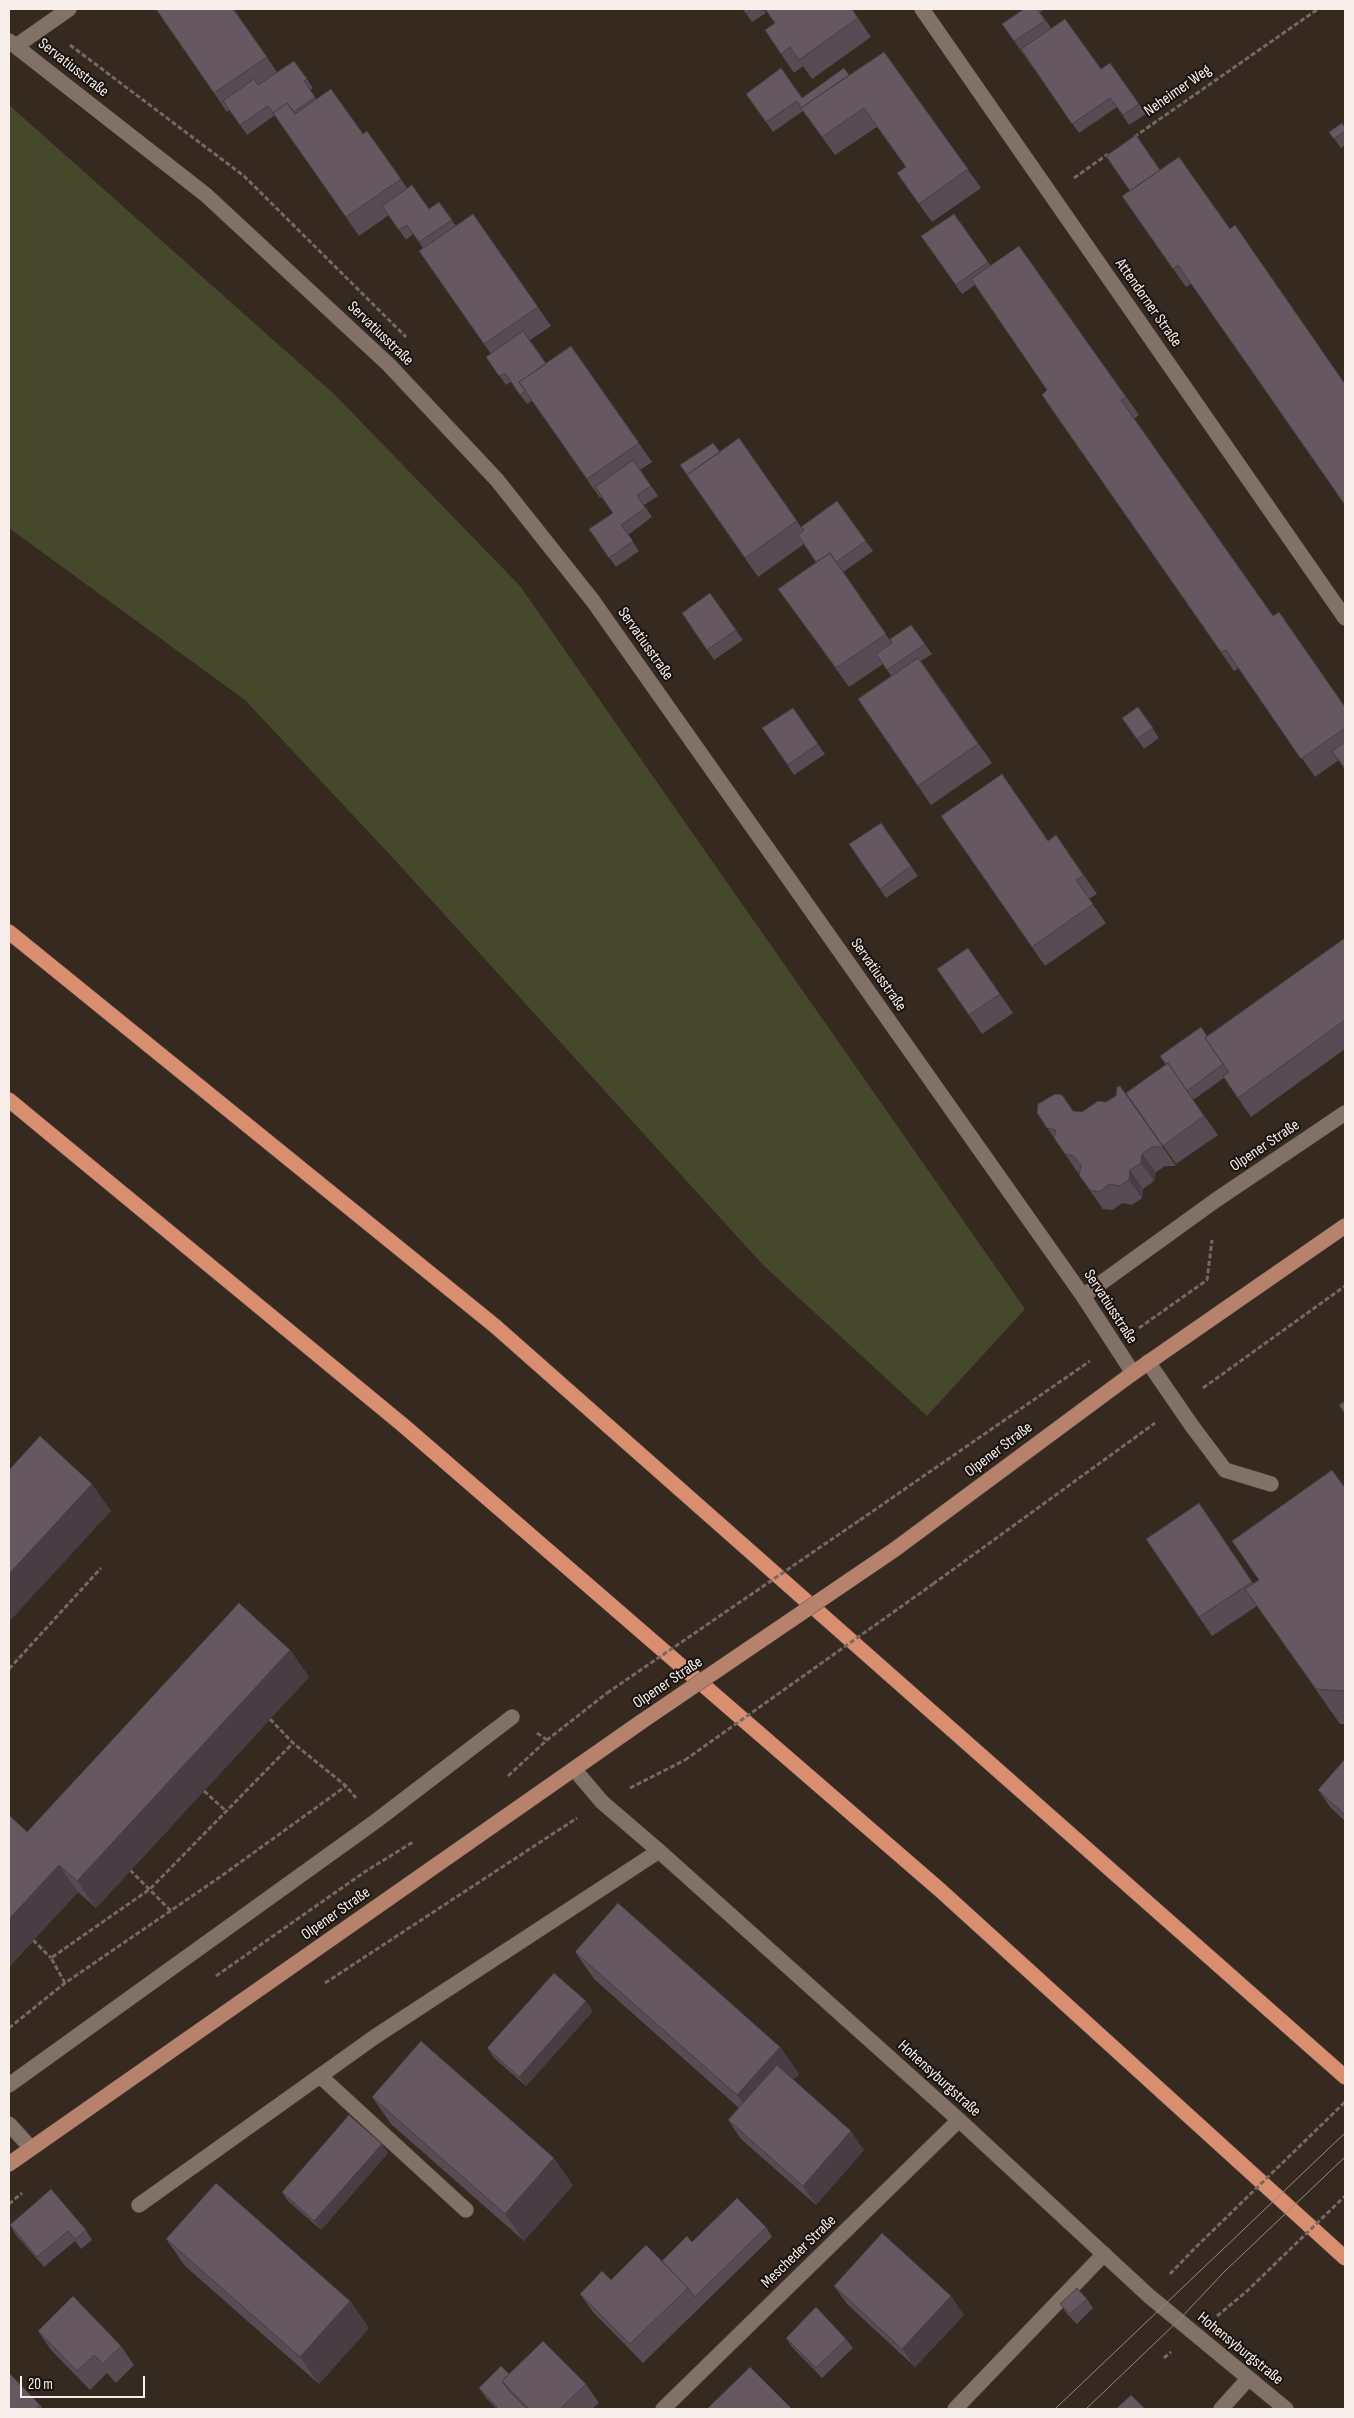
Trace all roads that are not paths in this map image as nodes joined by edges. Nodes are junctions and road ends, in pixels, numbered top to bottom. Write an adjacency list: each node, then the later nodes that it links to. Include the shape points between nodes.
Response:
1 (69, 9): 3 (street)
2 (922, 9): 4 (street, Attendorner Straße)
3 (12, 43): 9 (street, Servatiusstraße, via 206,195 390,365 497,480 593,601)
4 (1345, 618)
5 (9, 932): 17 (highway, via 495,1326)
6 (9, 1100): 26 (highway, via 404,1426 940,1890)
7 (1345, 1113): 9 (street, Olpener Straße, via 1216,1200)
8 (1345, 1226): 10 (main road, Olpener Straße)
9 (1083, 1296): 11 (street, Servatiusstraße)
10 (1148, 1362): 11 (main road, Olpener Straße); 12 (street, via 1226,1470)
11 (1133, 1373): 14 (main road, Olpener Straße, bridge, via 894,1550)
12 (1271, 1484)
13 (512, 1717): 18 (street, via 376,1822)
14 (574, 1769): 15 (street, Hohensyburgstraße, via 602,1802); 21 (main road, Olpener Straße)
15 (659, 1851): 16 (street); 19 (street, Hohensyburgstraße)
16 (320, 2076): 23 (street); 24 (street)
17 (1345, 2077)
18 (9, 2085)
19 (959, 2120): 25 (street, Hohensyburgstraße); 28 (street, Mescheder Straße)
20 (9, 2124): 21 (street)
21 (30, 2147): 22 (main road, Olpener Straße)
22 (9, 2164)
23 (139, 2205)
24 (466, 2210)
25 (1104, 2254): 27 (street, Hohensyburgstraße); 29 (street)
26 (1345, 2258)
27 (1248, 2378): 30 (street); 31 (street, Hohensyburgstraße)
28 (663, 2409)
29 (955, 2409)
30 (1221, 2409)
31 (1286, 2409)

